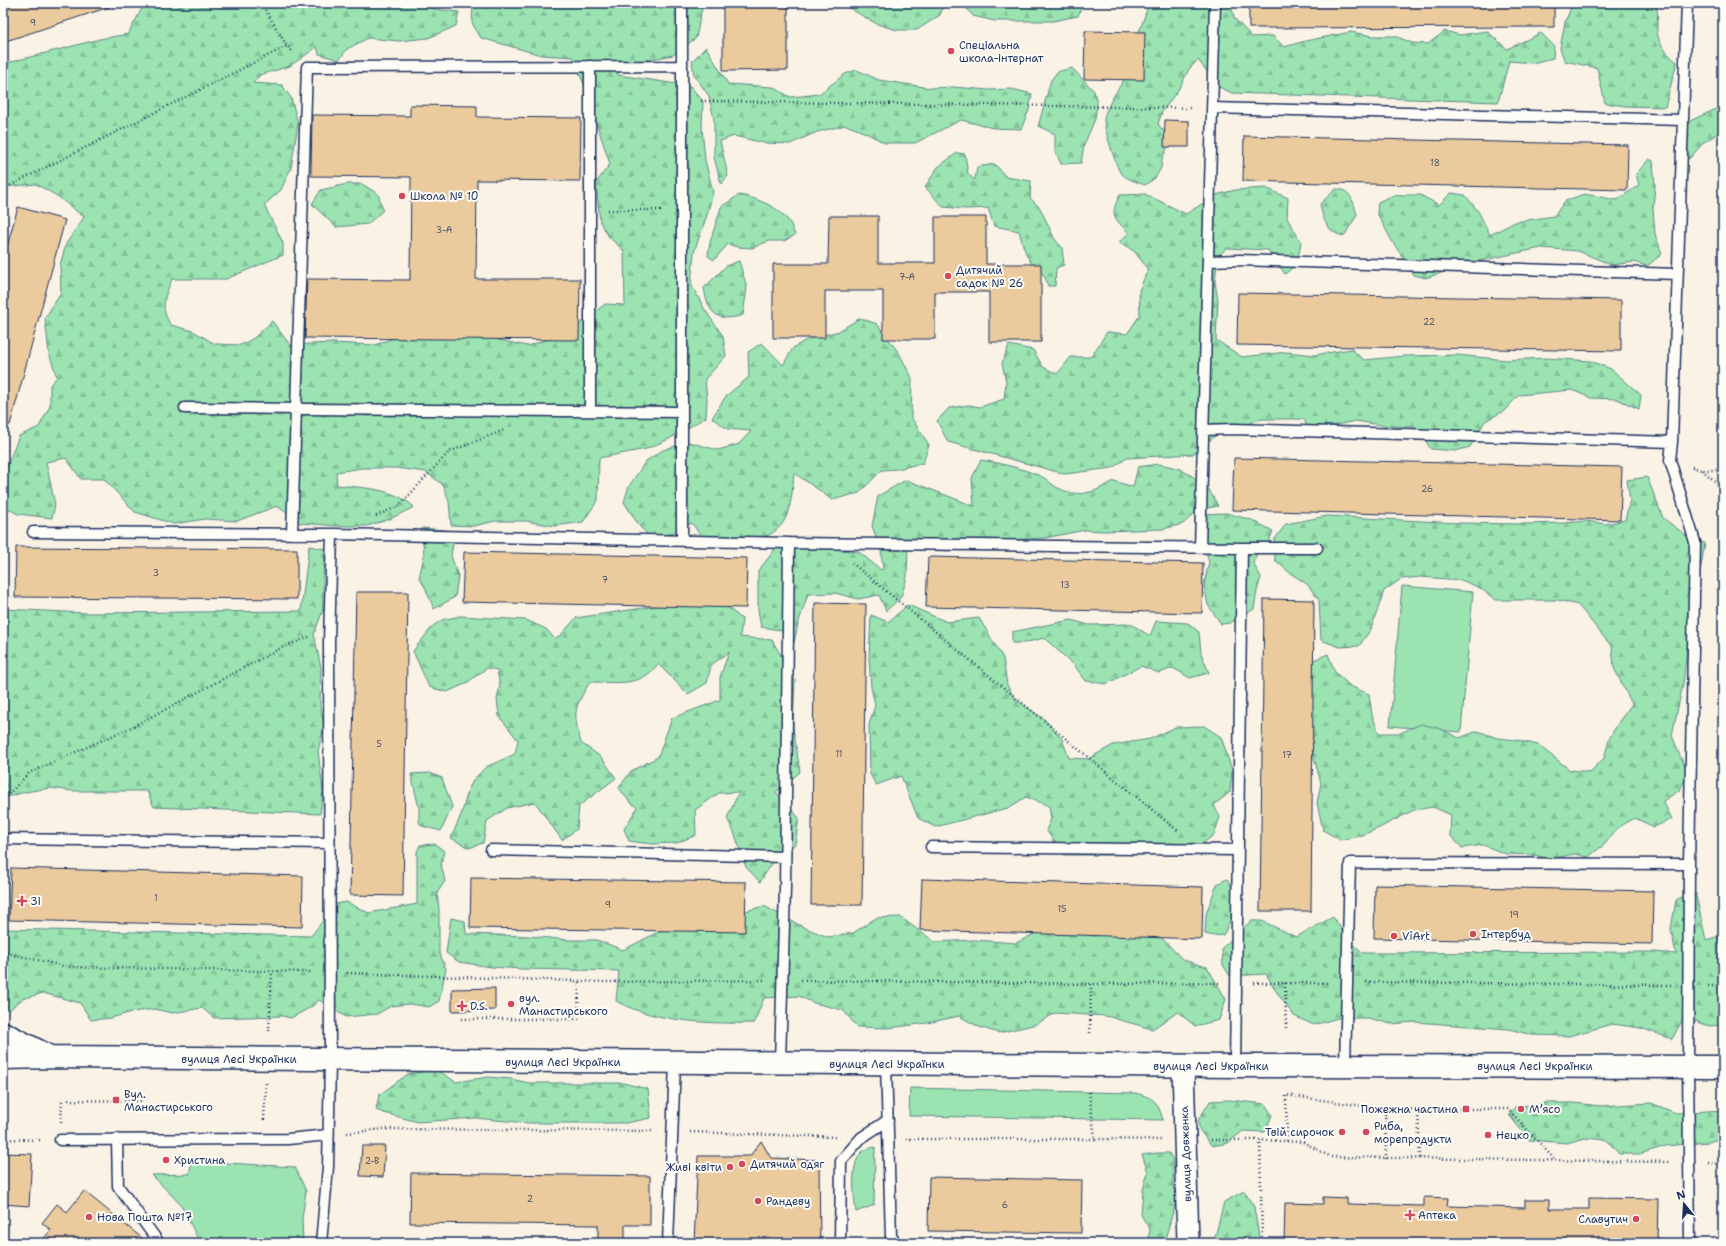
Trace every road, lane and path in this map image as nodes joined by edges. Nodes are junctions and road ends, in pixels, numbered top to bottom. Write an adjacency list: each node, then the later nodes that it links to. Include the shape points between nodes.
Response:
1 (261, 3): 5 (path)
2 (682, 3): 7 (lane)
3 (1215, 3): 10 (lane)
4 (1687, 3): 11 (lane)
5 (287, 46): 8 (path); 12 (path)
6 (590, 66): 7 (lane); 8 (lane); 13 (lane)
7 (681, 66): 9 (lane)
8 (307, 67): 18 (lane)
9 (681, 101): 10 (path); 14 (lane)
10 (1212, 108): 11 (lane); 15 (lane)
11 (1683, 120): 16 (lane)
12 (3, 189)
13 (590, 210): 14 (path); 19 (lane)
14 (682, 210): 20 (lane)
15 (1208, 261): 16 (lane, via 1248,260); 22 (lane)
16 (1677, 274): 23 (lane)
17 (185, 408): 18 (lane)
18 (295, 409): 19 (lane); 30 (lane)
19 (590, 412): 20 (lane)
20 (682, 412): 32 (lane)
21 (507, 429): 28 (path, via 449,452 398,506)
22 (1204, 430): 23 (lane, via 1233,428); 35 (lane)
23 (1672, 442): 24 (lane)
24 (1670, 460): 25 (path); 47 (lane, via 1695,542)
25 (1701, 470): 26 (path); 27 (path)
26 (1723, 470)
27 (1723, 488)
28 (372, 518)
29 (33, 532): 30 (lane)
30 (292, 534): 31 (lane)
31 (332, 534): 32 (lane); 38 (lane)
32 (682, 541): 33 (lane)
33 (789, 543): 34 (lane); 46 (lane)
34 (828, 543): 35 (lane); 44 (path)
35 (1200, 548): 36 (lane)
36 (1242, 548): 37 (lane); 45 (lane)
37 (1317, 548)
38 (329, 628): 39 (path, via 281,648 134,726 29,773); 41 (lane)
39 (3, 800)
40 (3, 838): 41 (lane)
41 (329, 843): 50 (lane)
42 (931, 847): 44 (lane)
43 (491, 850): 46 (lane)
44 (1201, 850): 45 (lane)
45 (1238, 850): 69 (lane)
46 (785, 857): 51 (lane)
47 (1689, 864): 56 (lane); 70 (lane, via 1350,863)
48 (3, 952): 49 (path, via 68,967)
49 (272, 972): 50 (path); 59 (path)
50 (329, 973): 52 (path); 64 (lane)
51 (782, 980): 52 (path); 55 (path); 66 (lane)
52 (579, 982): 58 (path, via 578,1019)
53 (1442, 982): 56 (path)
54 (1286, 983): 60 (path)
55 (1091, 984)
56 (1689, 986): 57 (path); 71 (lane)
57 (1723, 986)
58 (462, 1020)
59 (269, 1031)
60 (1286, 1031)
61 (3, 1033): 62 (main road)
62 (51, 1057): 63 (main road, вулиця Лесі Українки); 64 (main road, вулиця Лесі Українки)
63 (3, 1058)
64 (330, 1060): 65 (main road, вулиця Лесі Українки); 81 (lane)
65 (675, 1062): 66 (main road, вулиця Лесі Українки); 95 (lane)
66 (780, 1063): 67 (main road, вулиця Лесі Українки)
67 (886, 1064): 68 (main road, вулиця Лесі Українки); 79 (lane)
68 (1183, 1066): 69 (main road, вулиця Лесі Українки); 98 (street, вулиця Довженка)
69 (1236, 1066): 70 (main road, вулиця Лесі Українки)
70 (1345, 1066): 71 (main road, вулиця Лесі Українки)
71 (1688, 1067): 72 (main road, вулиця Лесі Українки); 92 (lane)
72 (1723, 1067)
73 (266, 1083): 82 (path)
74 (1089, 1092): 85 (path, via 1095,1139)
75 (62, 1100): 76 (path)
76 (143, 1101)
77 (1385, 1109): 78 (path); 88 (path, via 1286,1095); 89 (path)
78 (1418, 1109): 90 (path); 91 (path, via 1508,1109)
79 (888, 1120): 96 (lane, via 861,1138 841,1162); 97 (lane, via 891,1238)
80 (640, 1131): 81 (path, via 383,1129)
81 (328, 1134): 82 (lane); 94 (lane, via 328,1167)
82 (263, 1139): 84 (lane)
83 (60, 1140): 84 (lane)
84 (117, 1140): 93 (lane, via 118,1186)
85 (1162, 1140)
86 (1211, 1140): 87 (path)
87 (1260, 1140): 88 (path); 99 (path)
88 (1287, 1141): 89 (path, via 1302,1142 1332,1158)
89 (1386, 1159): 90 (path)
90 (1420, 1159): 91 (path)
91 (1556, 1161): 92 (path)
92 (1689, 1163): 100 (lane)
93 (158, 1243)
94 (321, 1243)
95 (668, 1243)
96 (840, 1243)
97 (897, 1243)
98 (1188, 1243)
99 (1262, 1243)
100 (1690, 1243)

